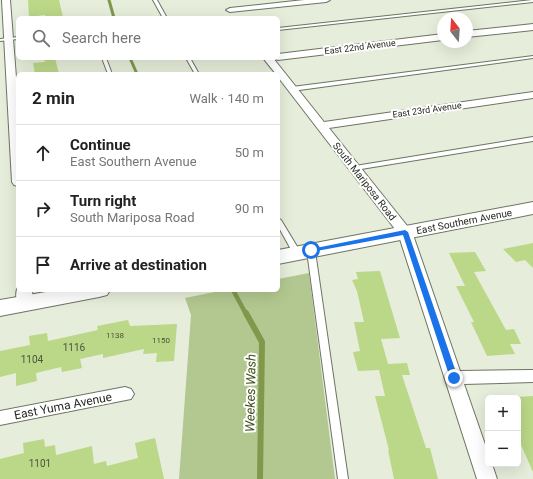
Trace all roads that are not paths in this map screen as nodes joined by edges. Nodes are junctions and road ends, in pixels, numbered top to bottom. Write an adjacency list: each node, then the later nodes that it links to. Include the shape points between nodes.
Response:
1 (156, 0): 5 (lane)
2 (326, 0): 6 (street, via 228,7)
3 (533, 1): 8 (lane)
4 (4, 7): 11 (street)
5 (165, 16)
6 (235, 16)
7 (533, 27): 9 (street)
8 (280, 29)
9 (473, 33)
10 (437, 38): 12 (street, East 22nd Avenue)
11 (9, 39): 17 (street)
12 (280, 57)
13 (533, 57): 23 (lane)
14 (105, 60): 19 (lane)
15 (189, 60): 20 (lane)
16 (270, 60): 21 (street, South Mariposa Road)
17 (11, 63): 18 (street); 27 (street)
18 (0, 65)
19 (109, 72)
20 (196, 72)
21 (279, 72)
22 (280, 73): 23 (street, South Mariposa Road)
23 (292, 89): 25 (street, South Mariposa Road)
24 (533, 94): 25 (street, East 23rd Avenue)
25 (321, 126): 28 (street, South Mariposa Road)
26 (533, 139): 28 (lane)
27 (16, 148)
28 (355, 168): 31 (street, South Mariposa Road)
29 (533, 208): 31 (main road, East Southern Avenue)
30 (280, 224): 32 (lane)
31 (405, 232): 32 (main road, East Southern Avenue); 37 (street, South Mariposa Road)
32 (295, 254): 40 (lane)
33 (78, 292): 34 (main road)
34 (25, 297): 35 (main road)
35 (0, 308)
36 (533, 376): 37 (street)
37 (454, 378): 41 (street, South Mariposa Road)
38 (125, 394): 39 (street, East Yuma Avenue)
39 (0, 418)
40 (343, 479)
41 (487, 479)

